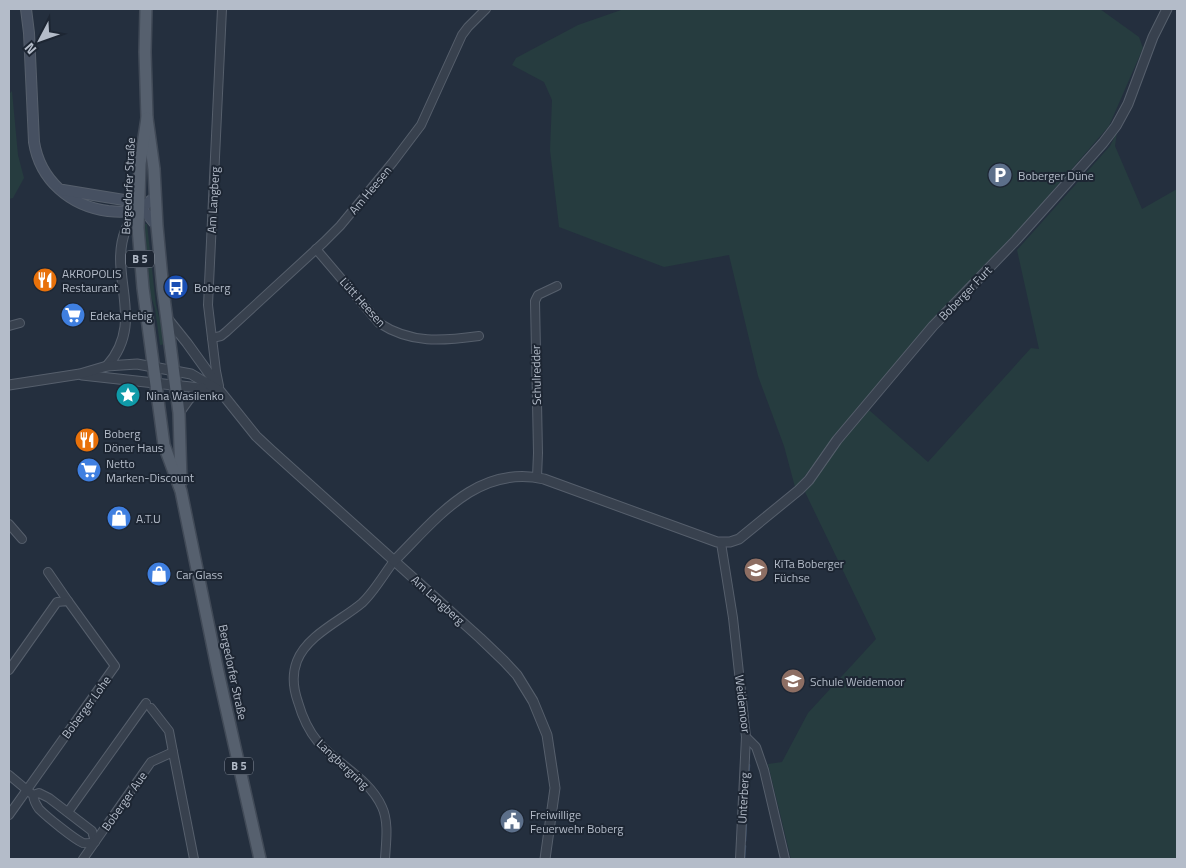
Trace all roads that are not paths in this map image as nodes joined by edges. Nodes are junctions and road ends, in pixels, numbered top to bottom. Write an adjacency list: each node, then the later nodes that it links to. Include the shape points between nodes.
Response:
1 (26, 9): 8 (main road, via 34,142 41,164 57,186 64,190 124,200)
2 (146, 9): 6 (main road, Bergedorfer Straße / B 5)
3 (222, 9): 16 (street, Am Langberg, via 208,305)
4 (486, 9): 10 (street, Am Heesen, via 458,42 415,135 340,226)
5 (1167, 9): 31 (street, Boberger Furt, via 1152,37 1128,104 1103,144 933,326 799,490 739,539)
6 (147, 118): 7 (main road, Bergedorfer Straße / B 5); 8 (main road, Bergedorfer Straße / B 5, via 140,164)
7 (155, 197): 8 (main road); 9 (main road, Bergedorfer Straße / B 5)
8 (139, 209): 9 (main road); 17 (street, via 126,228 121,253 127,314 124,332 117,352); 18 (main road, Bergedorfer Straße / B 5, via 143,288)
9 (157, 226): 12 (main road, Bergedorfer Straße / B 5)
10 (316, 249): 15 (street, Lütt Heesen, via 379,323 392,332 421,339); 16 (street, Am Heesen, via 226,332)
11 (557, 286): 27 (street, Schulredder, via 538,295 534,301)
12 (167, 318): 19 (main road, Bergedorfer Straße / B 5); 25 (street)
13 (20, 323): 14 (street)
14 (9, 326)
15 (479, 336)
16 (212, 338): 25 (street, Am Langberg)
17 (107, 366): 18 (street, Am Langberg, via 137,364); 20 (street, Am Langberg)
18 (154, 367): 19 (street, Am Langberg); 21 (main road, Bergedorfer Straße / B 5)
19 (174, 371): 23 (main road, Bergedorfer Straße / B 5); 25 (street, Am Langberg, via 191,374)
20 (80, 374): 21 (street); 22 (street)
21 (156, 383): 23 (street); 28 (main road, Bergedorfer Straße / B 5, via 164,445)
22 (9, 385)
23 (176, 385): 24 (street); 26 (main road, Bergedorfer Straße / B 5)
24 (202, 388): 25 (street); 26 (street, via 188,399)
25 (220, 391): 32 (street, Am Langberg, via 256,436)
26 (179, 413): 28 (main road, Bergedorfer Straße / B 5)
27 (536, 477): 31 (street); 32 (street, via 503,478 466,494 448,506)
28 (181, 491): 46 (main road, Bergedorfer Straße / B 5)
29 (9, 524): 30 (street)
30 (22, 538)
31 (721, 543): 36 (street, Weidemoor)
32 (394, 560): 47 (street, Langbergring, via 363,602 308,643 297,660 293,680 304,720 319,742 363,781 382,808 386,825); 48 (street, Am Langberg, via 504,661 533,701 547,735 556,788)
33 (48, 572): 34 (street, Boberger Lohe)
34 (68, 601): 35 (street, via 57,602); 39 (street, Boberger Lohe, via 115,666)
35 (9, 670)
36 (746, 737): 49 (street, Unterberg); 50 (street, Weidemoor, via 756,747 764,770)
37 (173, 752): 41 (street, via 169,731 148,706); 43 (street, Boberger Aue, via 152,762); 45 (street)
38 (9, 775): 39 (street)
39 (26, 790): 40 (street); 42 (street, Boberger Lohe)
40 (33, 795): 41 (street, via 39,793); 43 (street, via 39,809 82,842)
41 (68, 812): 43 (street, via 92,831)
42 (9, 815)
43 (95, 842): 44 (street, Boberger Aue)
44 (83, 859)
45 (194, 859)
46 (260, 859)
47 (385, 859)
48 (545, 859)
49 (740, 859)
50 (785, 859)

